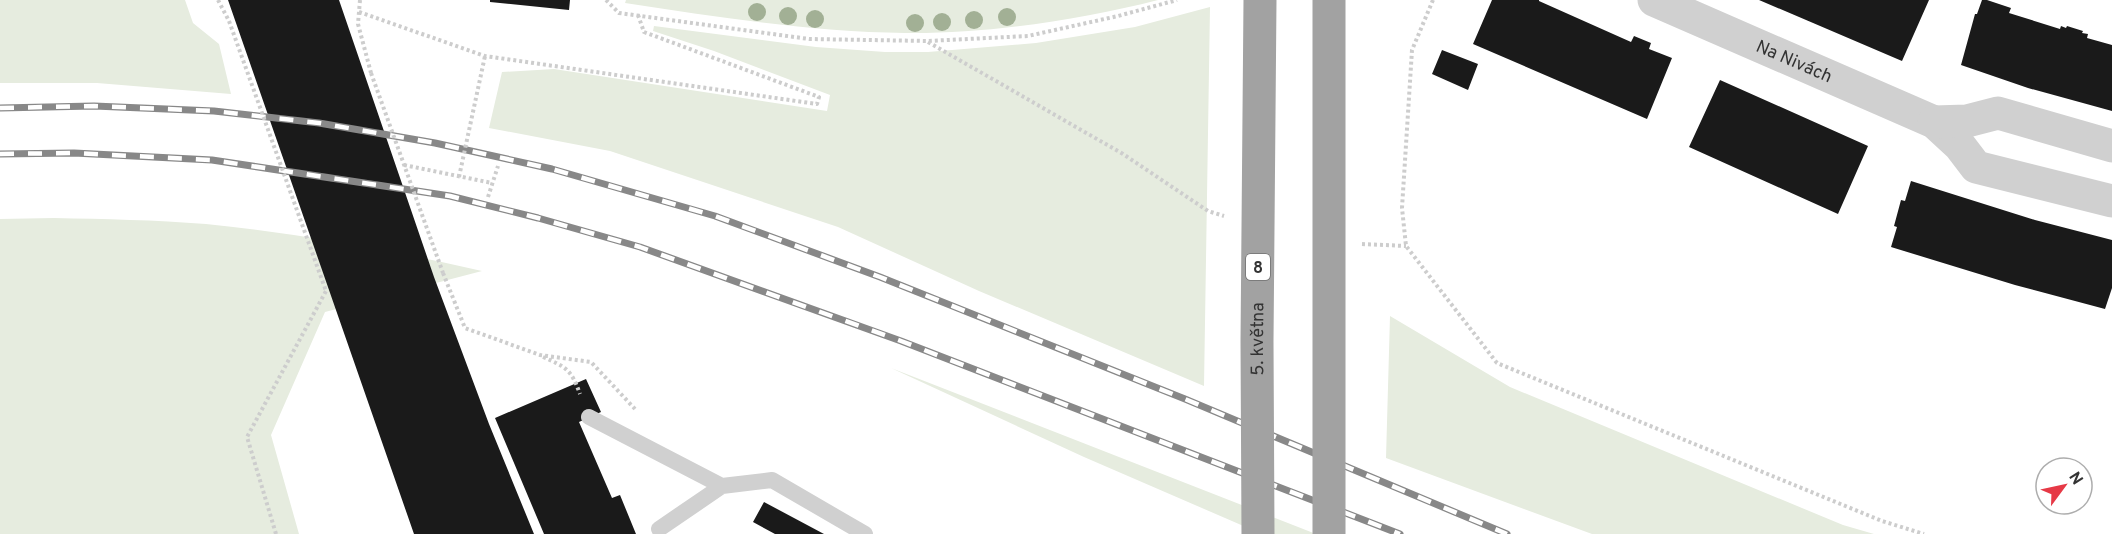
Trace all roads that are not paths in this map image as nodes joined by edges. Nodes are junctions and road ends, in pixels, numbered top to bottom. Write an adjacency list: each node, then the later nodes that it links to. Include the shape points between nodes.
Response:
1 (1260, 0): 11 (highway, 5. května / 8, bridge)
2 (1329, 0): 12 (highway, bridge)
3 (1654, 0): 4 (street, Na Nivách)
4 (1934, 122): 5 (street, Na Nivách, via 1967,121 1998,113); 6 (street, Na Nivách, via 1976,167)
5 (2112, 146)
6 (2112, 201)
7 (589, 417): 8 (lane)
8 (722, 486): 9 (lane); 10 (lane, via 772,480)
9 (659, 529)
10 (865, 534)
11 (1258, 534)
12 (1329, 534)

